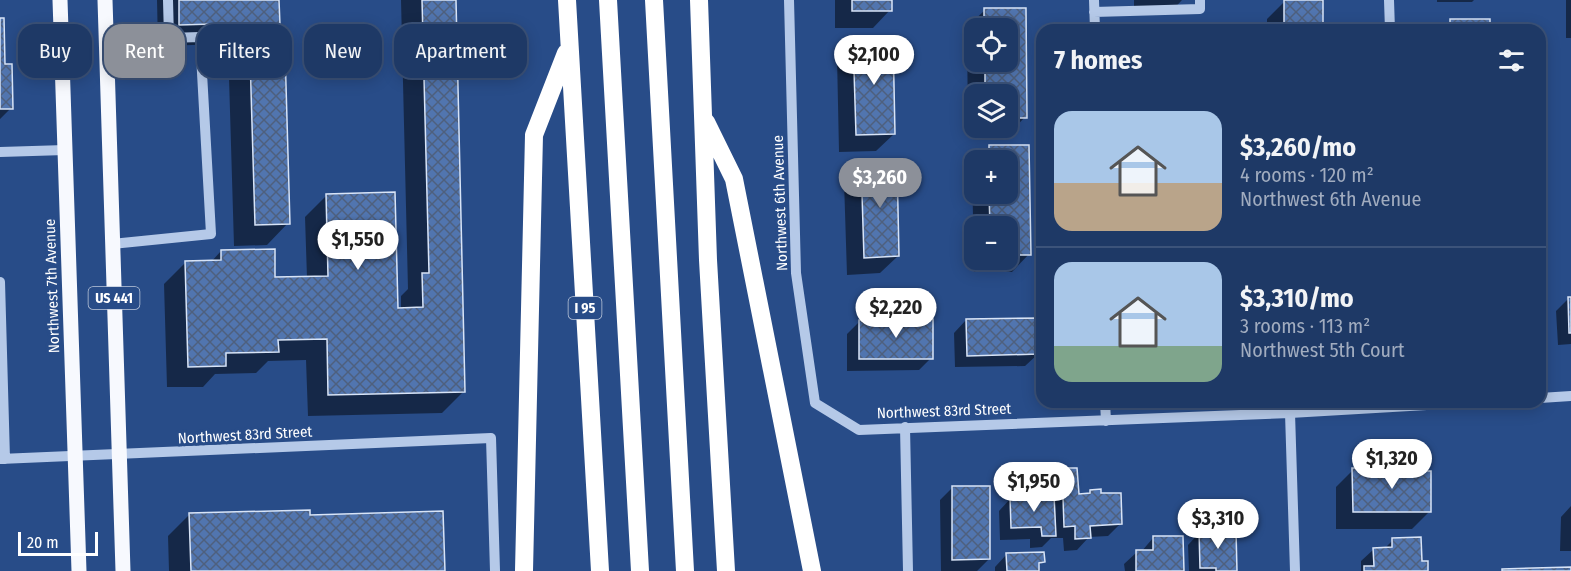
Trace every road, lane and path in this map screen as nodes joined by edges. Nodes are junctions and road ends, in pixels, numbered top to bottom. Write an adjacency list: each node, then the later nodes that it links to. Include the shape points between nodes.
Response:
1 (60, 0): 17 (main road, Northwest 7th Avenue / US 441)
2 (105, 0): 19 (main road, US 441)
3 (168, 0): 19 (street, via 169,38 200,37 211,234)
4 (567, 0): 15 (highway, I 95)
5 (608, 0): 38 (highway)
6 (654, 0): 39 (highway)
7 (699, 0): 16 (highway)
8 (789, 0): 23 (street, Northwest 6th Avenue, via 796,273)
9 (1094, 0): 12 (street)
10 (1200, 0): 12 (street, via 1200,9)
11 (1389, 0): 14 (street)
12 (1094, 12): 13 (street)
13 (1095, 24)
14 (1390, 24)
15 (569, 45): 36 (highway, via 534,135); 37 (highway, I 95)
16 (703, 116): 40 (highway); 41 (highway, via 734,179)
17 (65, 150): 18 (street); 31 (main road, Northwest 7th Avenue / US 441)
18 (0, 152)
19 (112, 244): 30 (main road, US 441)
20 (0, 282): 27 (street)
21 (1571, 396): 22 (street)
22 (1546, 398)
23 (816, 403): 29 (street, Northwest 83rd Street, via 859,430)
24 (1105, 408): 28 (street)
25 (1353, 408): 26 (street, Northwest 83rd Street)
26 (1290, 413): 28 (street, Northwest 83rd Street); 43 (street)
27 (2, 416): 32 (street)
28 (1106, 421): 29 (street, Northwest 83rd Street)
29 (905, 427): 42 (street)
30 (119, 455): 31 (street, Northwest 83rd Street); 34 (main road, US 441); 35 (street, Northwest 83rd Street, via 491,438)
31 (76, 457): 32 (street, Northwest 83rd Street); 33 (main road, Northwest 7th Avenue / US 441)
32 (3, 459)
33 (79, 571)
34 (123, 571)
35 (495, 571)
36 (524, 571)
37 (600, 571)
38 (640, 571)
39 (685, 571)
40 (726, 571)
41 (812, 571)
42 (908, 571)
43 (1295, 571)

